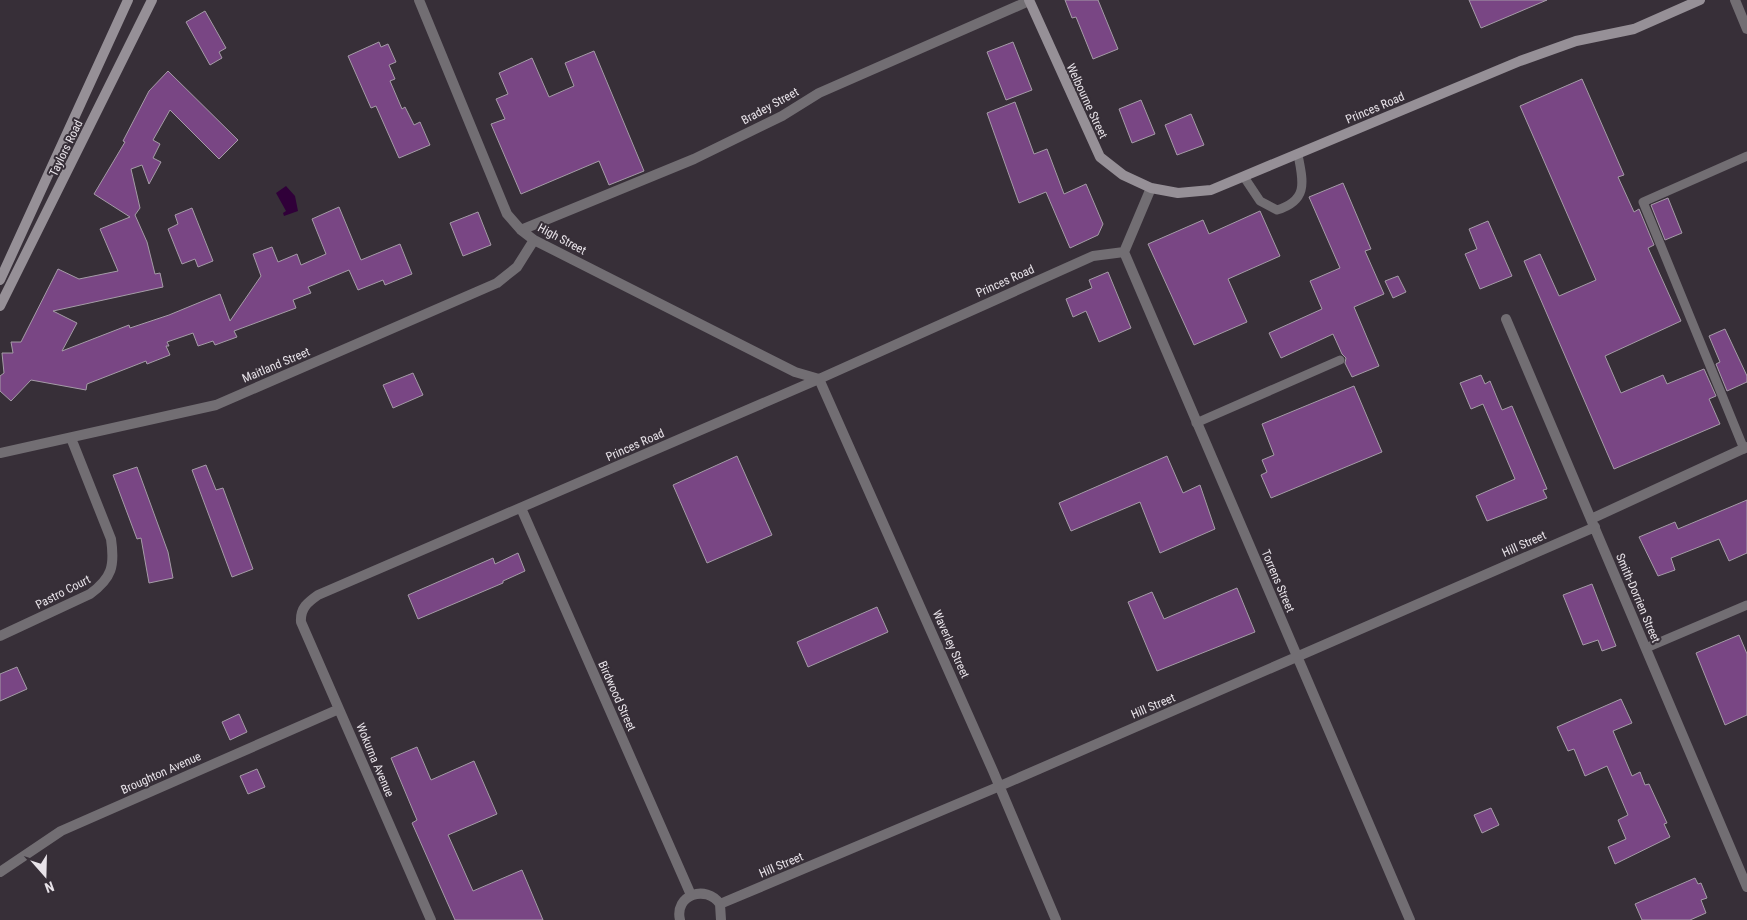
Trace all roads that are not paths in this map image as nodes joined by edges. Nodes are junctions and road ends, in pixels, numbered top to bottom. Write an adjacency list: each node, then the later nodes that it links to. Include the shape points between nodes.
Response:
1 (128, 0): 15 (street, Taylors Road)
2 (152, 0): 16 (street, Taylors Road)
3 (419, 0): 12 (street, High Street, via 507,214)
4 (1029, 0): 11 (street, Welbourne Street, via 1100,157 1123,175); 12 (street, Bradey Street, via 819,93 782,116 694,159)
5 (1700, 0): 8 (street, Princes Road, via 1634,29 1576,41 1520,61)
6 (1735, 0): 7 (street)
7 (1747, 29)
8 (1298, 154): 10 (street, Princes Road); 10 (lane, via 1303,181 1300,195 1287,207 1277,210 1260,201)
9 (1747, 156): 22 (lane, via 1644,202)
10 (1244, 176): 11 (street, Princes Road, via 1211,190 1178,193)
11 (1151, 188): 14 (street)
12 (521, 230): 13 (street, High Street)
13 (534, 240): 19 (street, High Street, via 795,372); 21 (street, Maitland Street, via 517,267 497,283 216,405)
14 (1124, 252): 19 (street, Princes Road, via 1093,256); 20 (street, Torrens Street)
15 (0, 280)
16 (0, 306)
17 (1506, 319): 25 (street, Smith-Dorrien Street)
18 (1340, 360): 20 (lane)
19 (820, 378): 24 (street, Princes Road); 32 (street, Waverley Street)
20 (1196, 423): 30 (street, Torrens Street)
21 (71, 438): 23 (street, Maitland Street); 28 (street, Pastro Court, via 111,539 114,555 111,570 103,584 90,594)
22 (1746, 448): 25 (street, Hill Street)
23 (0, 453)
24 (521, 508): 27 (street, Princes Road, via 318,595); 35 (street, Birdwood Street)
25 (1593, 523): 29 (street, Smith-Dorrien Street); 30 (street, Hill Street)
26 (1747, 605): 29 (lane)
27 (302, 610): 31 (street, Wokurna Avenue, via 301,622)
28 (0, 636)
29 (1646, 648): 34 (street, Smith-Dorrien Street)
30 (1298, 657): 32 (street, Hill Street); 41 (street, Torrens Street)
31 (339, 709): 33 (street, Broughton Avenue, via 61,831); 37 (street, Wokurna Avenue)
32 (1000, 786): 36 (street, Hill Street); 40 (street, Waverley Street)
33 (0, 872)
34 (1747, 887)
35 (691, 894): 36 (street, via 703,892 712,895); 38 (street, via 683,901)
36 (720, 904): 39 (street)
37 (431, 920)
38 (680, 920)
39 (721, 920)
40 (1056, 920)
41 (1410, 920)

